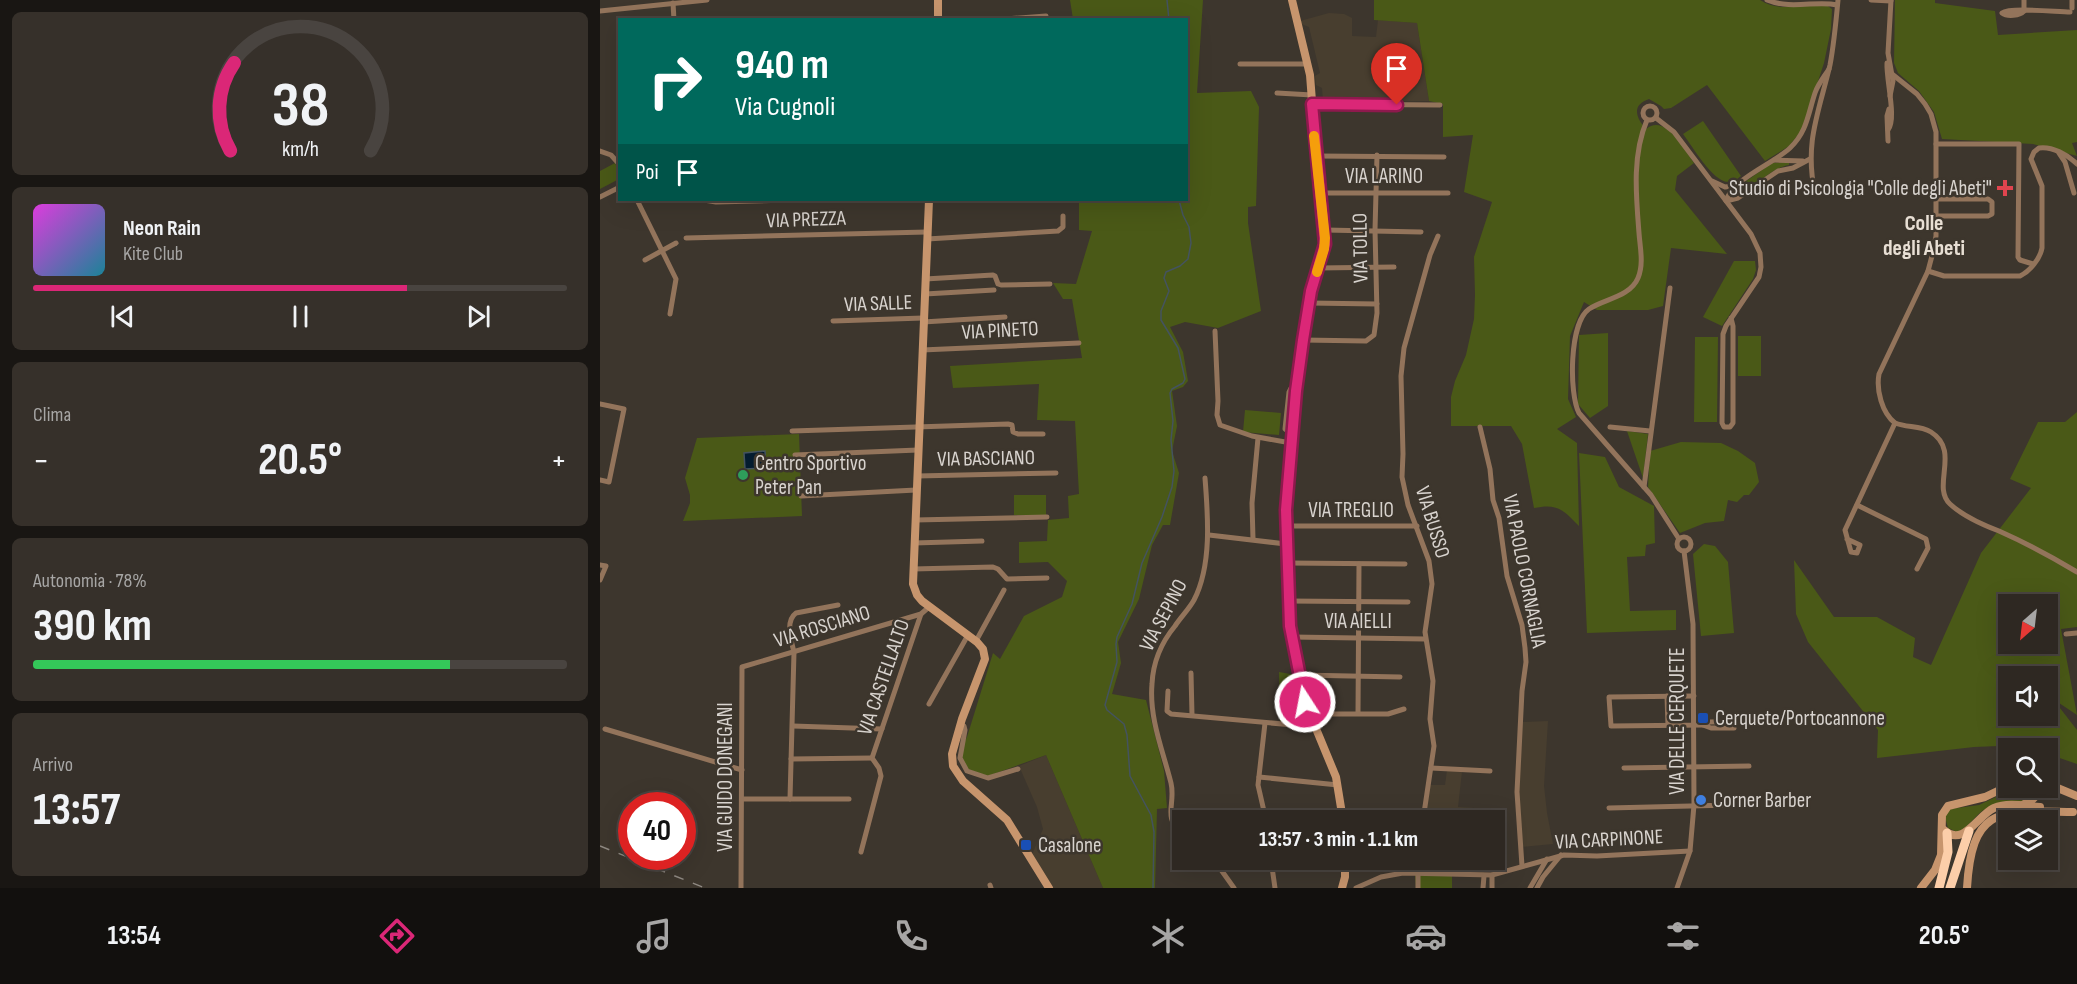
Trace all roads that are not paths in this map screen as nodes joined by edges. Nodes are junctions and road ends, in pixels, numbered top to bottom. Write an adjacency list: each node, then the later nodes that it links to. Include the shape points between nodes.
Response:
1 (706, 0): 10 (street)
2 (938, 0): 15 (street)
3 (1292, 0): 19 (street)
4 (1767, 0): 5 (street, via 1807,4)
5 (1821, 0): 11 (street)
6 (1871, 0): 7 (street)
7 (1891, 0): 17 (street)
8 (2024, 0): 9 (street, via 2024,11 2071,10)
9 (2072, 0)
10 (673, 3): 12 (street); 14 (street)
11 (1838, 3): 20 (street)
12 (600, 11)
13 (1046, 16): 16 (street)
14 (674, 18)
15 (938, 18)
16 (1019, 18)
17 (1888, 59): 21 (street); 25 (street)
18 (1240, 64): 19 (street)
19 (1308, 64): 24 (street)
20 (1829, 69): 37 (street, via 1812,135); 38 (street, via 1817,88 1802,134)
21 (1892, 74): 22 (street); 25 (street)
22 (1908, 86): 25 (street, via 1896,87); 31 (street, via 1932,114)
23 (1277, 93): 24 (street)
24 (1312, 95): 26 (street)
25 (1890, 96): 30 (street)
26 (1312, 104): 27 (street); 34 (street)
27 (1440, 105)
28 (1656, 118): 29 (street); 29 (street, via 1656,109 1650,106 1643,112); 44 (street, via 1674,132)
29 (1647, 120): 113 (street, via 1637,154 1641,268 1638,278 1629,289 1588,310 1574,334 1575,407)
30 (1888, 141)
31 (1936, 144): 54 (street); 72 (street, via 2019,144 2019,258)
32 (2055, 151): 40 (street); 42 (street, via 2064,159); 72 (street, via 2039,148 2031,159 2042,186 2042,252)
33 (600, 152): 39 (street, via 611,154)
34 (1316, 156): 35 (street); 48 (street)
35 (1377, 156): 36 (street); 49 (street, VIA TOLLO)
36 (1444, 157)
37 (1810, 159): 38 (street); 51 (street); 53 (street, via 1778,171)
38 (1774, 160): 45 (street)
39 (618, 163)
40 (2077, 164)
41 (2076, 171): 42 (street)
42 (2070, 177): 43 (street); 47 (street)
43 (2077, 180)
44 (1710, 181): 45 (street, via 1725,187); 59 (street)
45 (1736, 186): 59 (street)
46 (618, 188): 52 (street)
47 (2076, 191)
48 (1321, 193): 49 (street, VIA LARINO); 63 (street)
49 (1376, 193): 50 (street, VIA LARINO); 64 (street, VIA TOLLO)
50 (1448, 193)
51 (1815, 193)
52 (600, 197)
53 (1741, 197): 59 (street); 62 (street, via 1737,207)
54 (1936, 199): 61 (street); 61 (street, via 1988,199 1992,202 1992,214)
55 (638, 201): 70 (street)
56 (710, 201): 57 (street)
57 (752, 201)
58 (929, 201): 66 (street)
59 (1726, 201): 62 (street)
60 (1063, 216): 66 (street, VIA PREZZA, via 1063,227 1058,231)
61 (1936, 216): 76 (street, via 1935,244)
62 (1739, 219): 86 (street, via 1758,247 1761,267 1754,285)
63 (1325, 230): 64 (street); 75 (street)
64 (1375, 230): 65 (street); 73 (street, VIA TOLLO)
65 (1421, 232)
66 (927, 235): 68 (street, VIA PREZZA); 77 (street)
67 (1438, 236): 120 (street, VIA BUSSO, via 1401,364 1402,477)
68 (686, 238)
69 (676, 243): 70 (street)
70 (663, 250): 71 (street); 84 (street, via 677,280)
71 (645, 260)
72 (2033, 264): 76 (street, via 2020,276 1944,276)
73 (1376, 267): 74 (street); 75 (street); 83 (street, VIA TOLLO)
74 (1394, 267)
75 (1318, 268): 82 (street)
76 (1928, 271): 98 (street, via 1879,374 1884,410)
77 (926, 279): 78 (street, via 994,275 1001,285); 81 (street)
78 (1050, 284)
79 (1670, 288): 103 (street)
80 (994, 290): 81 (street)
81 (925, 294): 87 (street)
82 (1309, 303): 83 (street); 90 (street)
83 (1377, 304): 90 (street, VIA TOLLO, via 1371,339)
84 (670, 314)
85 (1005, 317): 87 (street, VIA SALLE)
86 (1731, 318): 93 (street); 94 (street, via 1723,333)
87 (923, 320): 88 (street, VIA SALLE); 92 (street)
88 (833, 321)
89 (1215, 331): 105 (street, via 1218,423 1225,429)
90 (1303, 340): 106 (street)
91 (1079, 343): 92 (street, VIA PINETO)
92 (922, 350): 101 (street)
93 (1733, 374): 94 (street); 97 (street)
94 (1722, 375): 96 (street)
95 (600, 404): 112 (street, via 624,409 609,482)
96 (1722, 406): 97 (street); 97 (street, via 1724,427 1733,423)
97 (1733, 406)
98 (1895, 423): 116 (street); 135 (street, via 1925,429 1937,437 1946,453 1946,499 1953,506)
99 (1480, 427): 210 (street, VIA PAOLO CORNAGLIA, via 1491,470 1507,576 1525,648 1517,792)
100 (1610, 427): 103 (street)
101 (919, 428): 102 (street); 104 (street, via 1008,424 1017,434); 107 (street)
102 (792, 431)
103 (1650, 431): 113 (street)
104 (1043, 434)
105 (1258, 438): 106 (street); 122 (street)
106 (1292, 439): 119 (street)
107 (918, 450): 108 (street); 110 (street)
108 (795, 454)
109 (1056, 473): 110 (street, VIA BASCIANO)
110 (917, 476): 114 (street)
111 (1205, 478): 121 (street, VIA SEPINO)
112 (600, 480)
113 (1644, 487): 123 (street)
114 (916, 490): 115 (street); 118 (street)
115 (801, 496)
116 (1857, 505): 124 (street, via 1845,530); 134 (street, via 1926,539 1928,548)
117 (1047, 517): 118 (street)
118 (915, 520): 126 (street)
119 (1286, 526): 120 (street, VIA TREGLIO); 127 (street)
120 (1417, 526): 150 (street, VIA BUSSO, via 1432,584)
121 (1209, 535): 122 (street); 203 (street, VIA SEPINO, via 1197,594 1162,645 1152,684 1153,714 1172,787)
122 (1253, 539): 127 (street)
123 (1679, 539): 128 (street, via 1677,546); 128 (street, via 1690,541 1690,547)
124 (1847, 539)
125 (982, 541): 126 (street)
126 (914, 543): 133 (street)
127 (1286, 544): 129 (street)
128 (1684, 551): 160 (street, VIA DELLE CERQUETE, via 1693,624)
129 (1287, 563): 130 (street); 140 (street)
130 (1359, 564): 131 (street); 139 (street)
131 (1405, 564)
132 (603, 565): 137 (street)
133 (913, 569): 136 (street, via 995,567 1007,579); 143 (street, via 915,591)
134 (1917, 569)
135 (2077, 572)
136 (1047, 578)
137 (600, 580)
138 (1004, 590): 151 (street)
139 (1358, 600): 140 (street); 141 (street); 149 (street)
140 (1288, 601): 148 (street)
141 (1408, 602)
142 (838, 605): 152 (street, via 793,615 790,633)
143 (929, 607): 144 (street); 147 (street)
144 (921, 614): 152 (street, VIA ROSCIANO); 176 (street, VIA CASTELLALTO)
145 (2077, 633): 146 (street)
146 (2067, 634)
147 (968, 635): 151 (street); 161 (street)
148 (1292, 638): 149 (street, VIA AIELLI); 155 (street)
149 (1358, 638): 150 (street, VIA AIELLI); 156 (street)
150 (1425, 639): 181 (street, VIA BUSSO, via 1433,684)
151 (976, 641): 168 (street, via 985,659)
152 (794, 651): 153 (street, VIA ROSCIANO); 169 (street)
153 (742, 666): 184 (street, VIA GUIDO DONEGANI)
154 (1191, 673): 165 (street)
155 (1300, 675): 156 (street); 164 (street)
156 (1358, 675): 157 (street); 163 (street)
157 (1400, 677)
158 (1168, 690): 165 (street, via 1168,713)
159 (1667, 696): 160 (street); 170 (street); 170 (street, via 1609,697 1611,726)
160 (1694, 696): 171 (street, VIA DELLE CERQUETE)
161 (929, 704)
162 (1404, 709): 163 (street, via 1388,714)
163 (1358, 713): 164 (street)
164 (1310, 714): 173 (street)
165 (1192, 715): 167 (street)
166 (1778, 720): 172 (street, via 1710,722)
167 (1265, 723): 173 (street); 186 (street)
168 (960, 725): 183 (street, via 965,730 960,758 968,772 988,778); 220 (street, via 952,754 956,771 1006,818)
169 (793, 726): 176 (street); 178 (street)
170 (1668, 726): 171 (street)
171 (1694, 726): 172 (street); 180 (street, VIA DELLE CERQUETE)
172 (1703, 726): 174 (street)
173 (1316, 727): 187 (street)
174 (1734, 728)
175 (605, 729): 184 (street)
176 (882, 729): 177 (street, VIA CASTELLALTO)
177 (872, 758): 178 (street); 207 (street, VIA CASTELLALTO, via 881,777)
178 (791, 759): 193 (street)
179 (1749, 766): 180 (street)
180 (1695, 767): 182 (street); 197 (street, VIA DELLE CERQUETE)
181 (1431, 768): 185 (street); 201 (street, VIA BUSSO)
182 (1624, 768)
183 (1018, 769)
184 (742, 770): 192 (street, VIA GUIDO DONEGANI)
185 (1490, 771)
186 (1259, 777): 187 (street); 199 (street)
187 (1338, 785): 200 (street)
188 (2058, 788): 190 (street)
189 (1998, 791): 204 (street, via 1948,806 1942,815)
190 (2076, 796)
191 (2034, 798): 196 (street)
192 (742, 799): 193 (street); 218 (street, VIA GUIDO DONEGANI)
193 (790, 799): 194 (street)
194 (849, 799)
195 (1731, 805): 197 (street)
196 (2020, 805): 202 (street); 205 (street, via 1993,808)
197 (1694, 806): 198 (street); 206 (street, VIA DELLE CERQUETE)
198 (1610, 808)
199 (1263, 810)
200 (1342, 810)
201 (1425, 810)
202 (2075, 813): 232 (street, via 2024,811 1996,816 1984,826 1972,847)
203 (1172, 821)
204 (1945, 831): 205 (street, via 1959,835); 219 (highway); 231 (street, via 1935,870)
205 (1969, 831): 219 (highway)
206 (1690, 851): 208 (street, VIA CARPINONE); 230 (street, VIA DELLE CERQUETE)
207 (861, 852)
208 (1561, 855): 209 (street, VIA CARPINONE); 229 (street)
209 (1547, 859): 210 (street, VIA CARPINONE); 228 (street)
210 (1522, 866): 216 (street, VIA CARPINONE)
211 (1221, 870): 221 (street)
212 (1272, 870): 222 (street)
213 (1345, 870): 223 (street)
214 (1416, 870): 215 (street)
215 (1416, 873): 217 (street, VIA CARPINONE); 224 (street, VIA CARPINONE, via 1389,875); 225 (street)
216 (1492, 875): 217 (street, VIA CARPINONE); 227 (street)
217 (1484, 876): 226 (street)
218 (741, 885)
219 (1945, 886)
220 (1049, 888)
221 (1234, 888)
222 (1275, 888)
223 (1342, 888)
224 (1356, 888)
225 (1418, 888)
226 (1484, 888)
227 (1492, 888)
228 (1530, 888)
229 (1537, 888)
230 (1677, 888)
231 (1921, 888)
232 (1967, 888)

